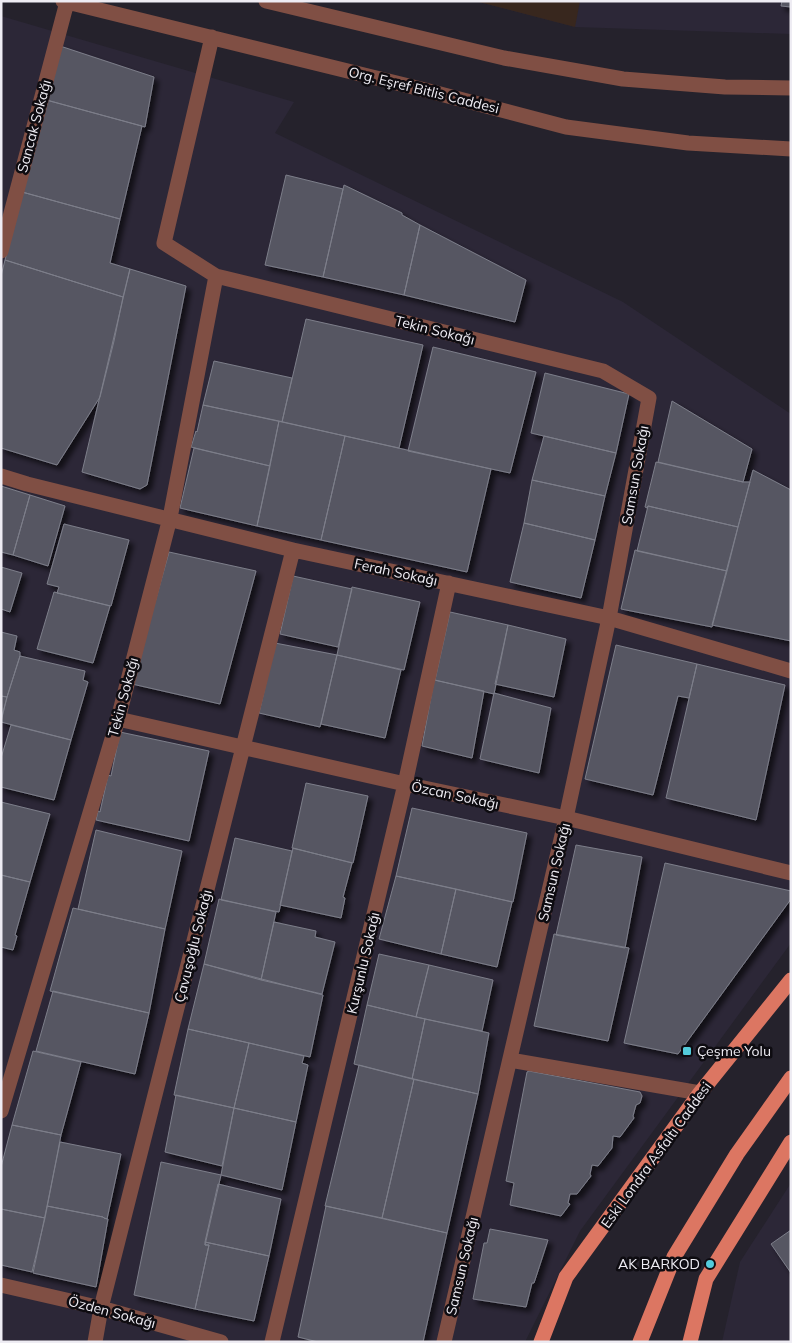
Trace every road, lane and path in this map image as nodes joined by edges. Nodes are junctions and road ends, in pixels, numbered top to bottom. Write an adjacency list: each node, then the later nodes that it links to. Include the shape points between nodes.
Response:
1 (266, 1): 4 (street, via 504,58 624,79 725,87)
2 (65, 2): 3 (street, Org. Eşref Bitlis Caddesi); 6 (street, Sancak Sokağı)
3 (212, 38): 5 (street, Org. Eşref Bitlis Caddesi, via 566,127 688,143); 7 (street, Tekin Sokağı, via 164,243)
4 (791, 88)
5 (791, 149)
6 (1, 250)
7 (216, 276): 8 (street, Tekin Sokağı, via 603,371); 10 (street, Tekin Sokağı)
8 (648, 398): 13 (street, Samsun Sokağı)
9 (1, 476): 10 (street, Ferah Sokağı)
10 (170, 518): 11 (street, Ferah Sokağı); 15 (street, Tekin Sokağı)
11 (293, 550): 12 (street, Ferah Sokağı); 16 (street, Çavuşoğlu Sokağı)
12 (448, 583): 13 (street, Ferah Sokağı); 17 (street, Kurşunlu Sokağı)
13 (609, 618): 14 (street, Ferah Sokağı); 18 (street, Samsun Sokağı)
14 (791, 671)
15 (118, 719): 16 (street, Özcan Sokağı); 24 (street, Tekin Sokağı)
16 (243, 748): 17 (street, Özcan Sokağı); 27 (street, Çavuşoğlu Sokağı)
17 (406, 784): 18 (street, Özcan Sokağı); 31 (street, Kurşunlu Sokağı)
18 (566, 818): 19 (street, Özcan Sokağı); 21 (street, Samsun Sokağı)
19 (791, 873)
20 (791, 980): 23 (main road, Eski Londra Asfaltı Caddesi)
21 (510, 1060): 23 (street); 32 (street, Samsun Sokağı)
22 (791, 1078): 28 (main road, via 737,1154 674,1258)
23 (700, 1093): 33 (main road, Eski Londra Asfaltı Caddesi, via 566,1277)
24 (1, 1111)
25 (791, 1142): 34 (main road, via 706,1279)
26 (1, 1285): 27 (street, Özden Sokağı)
27 (101, 1308): 29 (street, Çavuşoğlu Sokağı); 30 (street, Özden Sokağı)
28 (642, 1335)
29 (95, 1342)
30 (221, 1342)
31 (272, 1342)
32 (444, 1342)
33 (541, 1342)
34 (690, 1342)

